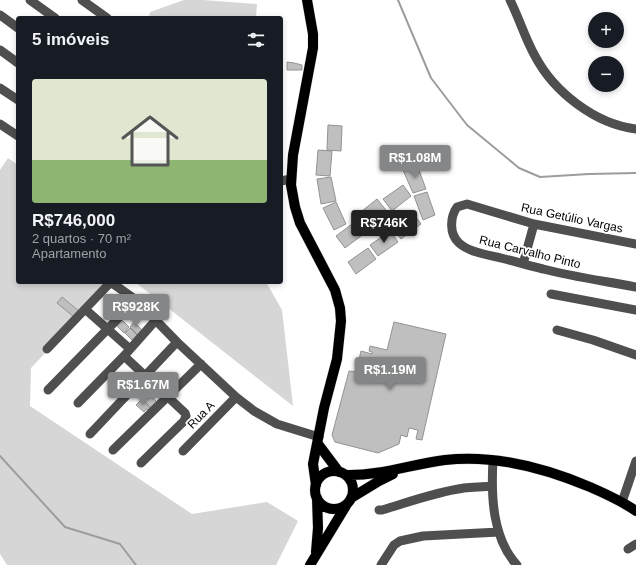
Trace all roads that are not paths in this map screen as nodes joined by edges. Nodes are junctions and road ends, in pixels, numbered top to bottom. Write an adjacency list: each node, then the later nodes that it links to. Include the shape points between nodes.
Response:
1 (30, 0): 6 (street)
2 (82, 0): 7 (street)
3 (307, 0): 16 (main road, via 313,48)
4 (510, 0): 14 (street, via 538,62 561,90 589,112 623,128)
5 (0, 15): 8 (street)
6 (52, 16)
7 (104, 16)
8 (16, 27)
9 (0, 50): 10 (street)
10 (16, 62)
11 (0, 88): 12 (street)
12 (16, 99)
13 (0, 124): 15 (street)
14 (636, 129)
15 (16, 135)
16 (286, 180): 43 (main road, via 300,223 335,290 341,314 337,359)
17 (480, 207): 18 (street, Rua Getúlio Vargas); 20 (street, Rua Carvalho Pinto, via 461,205 453,212 451,222 458,242 475,251)
18 (534, 224): 19 (street, Rua Getúlio Vargas); 20 (street)
19 (636, 244)
20 (523, 264): 23 (street, Rua Carvalho Pinto)
21 (109, 284): 26 (street)
22 (114, 284): 25 (street)
23 (636, 287)
24 (552, 294): 27 (street)
25 (136, 300): 28 (street); 29 (street)
26 (85, 309): 29 (street); 32 (street)
27 (636, 310)
28 (156, 321): 31 (street); 33 (street)
29 (107, 330): 33 (street); 38 (street)
30 (557, 330): 34 (street)
31 (177, 342): 36 (street); 37 (street)
32 (47, 349)
33 (130, 349): 35 (street)
34 (636, 355)
35 (124, 356): 37 (street); 41 (street)
36 (201, 364): 39 (street); 40 (street)
37 (146, 376): 39 (street); 42 (street)
38 (48, 390)
39 (168, 396): 44 (street); 48 (street, via 185,413 186,419)
40 (236, 397): 43 (street, via 277,424); 45 (street, Rua A)
41 (78, 403)
42 (90, 434)
43 (318, 441): 50 (main road); 51 (main road, via 313,464)
44 (113, 450)
45 (183, 451)
46 (493, 460): 49 (main road, via 466,458); 52 (street); 55 (main road, via 538,468)
47 (636, 461): 55 (street)
48 (141, 463)
49 (406, 468): 50 (main road, via 370,475); 54 (main road)
50 (343, 473): 51 (main road, via 328,472 322,475); 54 (main road, via 353,486)
51 (316, 485): 53 (main road)
52 (492, 486): 56 (street, via 449,491); 58 (street)
53 (317, 498): 54 (main road, via 327,508 334,509 341,508); 61 (main road, via 318,528)
54 (349, 501): 61 (main road)
55 (622, 502): 57 (main road)
56 (378, 510)
57 (636, 511)
58 (499, 532): 62 (street, via 423,536 400,541 394,545); 63 (street, via 508,553)
59 (636, 544): 60 (street)
60 (628, 549)
61 (313, 560)
62 (381, 565)
63 (517, 565)

